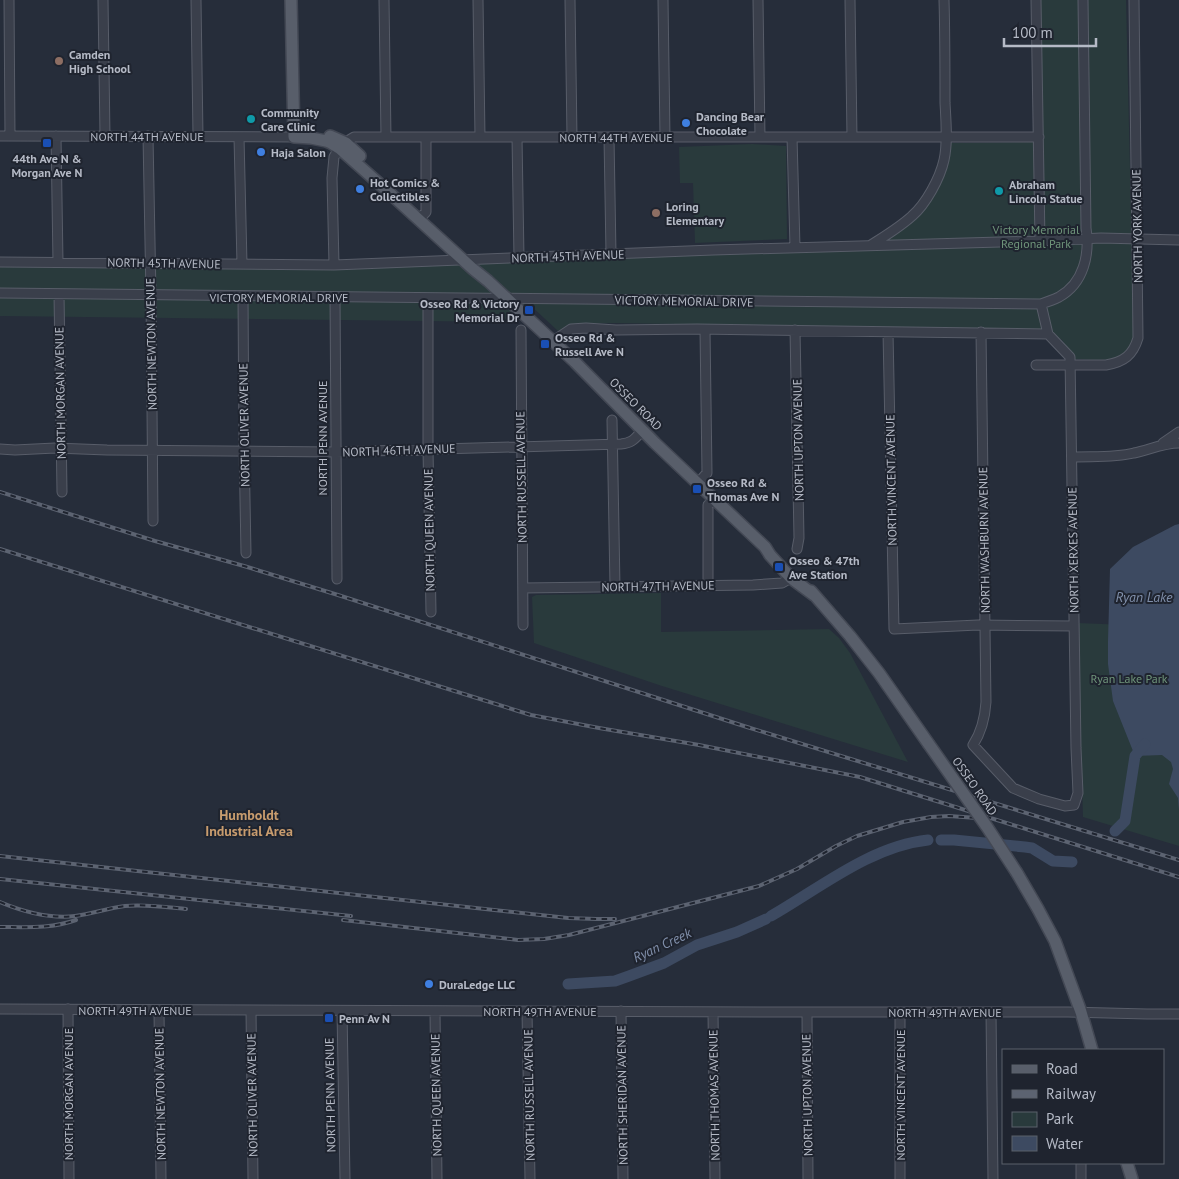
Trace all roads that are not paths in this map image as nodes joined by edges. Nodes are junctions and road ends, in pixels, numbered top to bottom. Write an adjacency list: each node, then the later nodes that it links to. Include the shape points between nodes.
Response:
1 (9, 0): 16 (street)
2 (103, 0): 18 (street)
3 (196, 0): 20 (street)
4 (291, 0): 22 (main road)
5 (384, 0): 23 (street)
6 (478, 0): 25 (street)
7 (570, 0): 27 (street)
8 (662, 0): 29 (street)
9 (758, 0): 30 (street)
10 (850, 0): 32 (street)
11 (944, 0): 33 (street)
12 (1036, 0): 34 (street)
13 (1083, 0): 37 (street, VICTORY MEMORIAL DRIVE)
14 (1134, 0): 38 (street, NORTH YORK AVENUE)
15 (0, 136): 16 (street, NORTH 44TH AVENUE)
16 (10, 136): 17 (street, NORTH 44TH AVENUE)
17 (56, 136): 18 (street, NORTH 44TH AVENUE); 47 (street)
18 (105, 136): 19 (street, NORTH 44TH AVENUE)
19 (148, 136): 20 (street, NORTH 44TH AVENUE); 48 (street, NORTH NEWTON AVENUE)
20 (198, 136): 21 (street, NORTH 44TH AVENUE)
21 (239, 137): 22 (street, NORTH 44TH AVENUE); 49 (street)
22 (294, 137): 35 (main road, OSSEO ROAD, via 332,136)
23 (386, 137): 24 (street, NORTH 44TH AVENUE); 35 (street, NORTH 44TH AVENUE, via 354,137)
24 (426, 137): 25 (street, NORTH 44TH AVENUE); 36 (street, via 426,212)
25 (480, 137): 26 (street, NORTH 44TH AVENUE)
26 (518, 137): 27 (street, NORTH 44TH AVENUE); 44 (street)
27 (572, 137): 28 (street, NORTH 44TH AVENUE)
28 (609, 137): 29 (street, NORTH 44TH AVENUE); 43 (street)
29 (664, 137): 30 (street, NORTH 44TH AVENUE)
30 (760, 137): 31 (street, NORTH 44TH AVENUE)
31 (792, 137): 32 (street, NORTH 44TH AVENUE); 42 (street)
32 (852, 137): 33 (street, NORTH 44TH AVENUE)
33 (946, 137): 34 (street, NORTH 44TH AVENUE); 41 (street, via 940,173 924,202 913,216)
34 (1039, 137): 40 (street)
35 (342, 146): 36 (main road, OSSEO ROAD); 45 (main road, OSSEO ROAD, via 370,175); 50 (street, via 334,156 332,178)
36 (423, 215): 45 (main road, OSSEO ROAD)
37 (1087, 238): 38 (street, NORTH 45TH AVENUE); 40 (street, NORTH 45TH AVENUE); 58 (street, VICTORY MEMORIAL DRIVE, via 1084,267 1079,277 1060,297)
38 (1137, 238): 39 (street, NORTH 45TH AVENUE); 67 (street, NORTH YORK AVENUE, via 1139,330 1135,347 1115,363)
39 (1179, 240)
40 (1040, 241): 41 (street, NORTH 45TH AVENUE)
41 (871, 245): 42 (street, NORTH 45TH AVENUE)
42 (795, 247): 43 (street, NORTH 45TH AVENUE)
43 (611, 254): 44 (street, NORTH 45TH AVENUE)
44 (519, 258): 45 (street, NORTH 45TH AVENUE)
45 (468, 260): 50 (street, NORTH 45TH AVENUE); 57 (main road, OSSEO ROAD, via 481,268)
46 (0, 262): 47 (street, NORTH 45TH AVENUE)
47 (58, 262): 48 (street, NORTH 45TH AVENUE)
48 (150, 263): 49 (street, NORTH 45TH AVENUE); 53 (street, NORTH NEWTON AVENUE)
49 (242, 264): 50 (street, NORTH 45TH AVENUE)
50 (334, 265)
51 (0, 293): 52 (street, VICTORY MEMORIAL DRIVE)
52 (59, 294): 53 (street, VICTORY MEMORIAL DRIVE); 76 (street, NORTH MORGAN AVENUE)
53 (151, 295): 54 (street, VICTORY MEMORIAL DRIVE); 77 (street, NORTH NEWTON AVENUE)
54 (243, 296): 55 (street, VICTORY MEMORIAL DRIVE); 79 (street, NORTH OLIVER AVENUE)
55 (335, 297): 56 (street, VICTORY MEMORIAL DRIVE); 80 (street, NORTH PENN AVENUE)
56 (428, 298): 57 (street, VICTORY MEMORIAL DRIVE); 78 (street, NORTH QUEEN AVENUE)
57 (506, 298): 58 (street, VICTORY MEMORIAL DRIVE); 65 (main road, OSSEO ROAD)
58 (1041, 304): 64 (street)
59 (521, 330): 74 (street, NORTH RUSSELL AVENUE)
60 (705, 330): 61 (street); 65 (street, via 571,329); 82 (street, via 707,473)
61 (795, 330): 62 (street); 87 (street, NORTH UPTON AVENUE, via 800,538)
62 (888, 332): 63 (street); 97 (street, NORTH VINCENT AVENUE, via 894,629)
63 (981, 332): 64 (street); 97 (street, NORTH WASHBURN AVENUE)
64 (1048, 334): 67 (street, NORTH XERXES AVENUE, via 1070,356)
65 (553, 341): 69 (main road, OSSEO ROAD)
66 (1036, 365): 67 (street, NORTH YORK AVENUE)
67 (1070, 365): 81 (street, NORTH XERXES AVENUE)
68 (612, 420): 72 (street)
69 (643, 430): 72 (street, NORTH 46TH AVENUE, via 633,441); 82 (main road, OSSEO ROAD)
70 (1179, 432): 73 (street)
71 (1179, 443): 73 (street)
72 (613, 444): 74 (street, NORTH 46TH AVENUE); 92 (street)
73 (1159, 446): 81 (street, via 1121,455)
74 (521, 447): 78 (street, NORTH 46TH AVENUE); 93 (street, NORTH RUSSELL AVENUE)
75 (0, 449): 76 (street, NORTH 46TH AVENUE)
76 (61, 449): 77 (street, NORTH 46TH AVENUE); 83 (street, NORTH MORGAN AVENUE)
77 (152, 450): 79 (street, NORTH 46TH AVENUE); 85 (street, NORTH NEWTON AVENUE)
78 (428, 450): 80 (street, NORTH 46TH AVENUE); 95 (street, NORTH QUEEN AVENUE)
79 (244, 451): 80 (street, NORTH 46TH AVENUE); 88 (street, NORTH OLIVER AVENUE)
80 (336, 452): 90 (street, NORTH PENN AVENUE)
81 (1072, 457): 98 (street, NORTH XERXES AVENUE)
82 (698, 482): 84 (main road, OSSEO ROAD)
83 (62, 492)
84 (715, 499): 86 (main road, OSSEO ROAD); 91 (street, via 708,505)
85 (153, 521)
86 (764, 547): 89 (main road, OSSEO ROAD); 94 (main road, OSSEO ROAD, via 775,553)
87 (797, 548)
88 (246, 553)
89 (791, 578): 91 (street, NORTH 47TH AVENUE, via 782,583); 94 (main road, OSSEO ROAD)
90 (337, 579)
91 (708, 586): 92 (street, NORTH 47TH AVENUE)
92 (615, 587): 93 (street, NORTH 47TH AVENUE)
93 (523, 588): 96 (street, NORTH RUSSELL AVENUE)
94 (814, 596): 112 (main road, OSSEO ROAD, bridge, via 879,673 1017,873 1055,941)
95 (431, 612)
96 (523, 625)
97 (985, 625): 98 (street); 99 (street, NORTH WASHBURN AVENUE, via 986,713 973,746 1013,788 1065,806)
98 (1074, 626): 99 (street, NORTH XERXES AVENUE, via 1078,793)
99 (1074, 805)
100 (0, 1009): 101 (street, NORTH 49TH AVENUE)
101 (68, 1009): 102 (street, NORTH 49TH AVENUE); 117 (street, NORTH MORGAN AVENUE)
102 (159, 1010): 103 (street, NORTH 49TH AVENUE); 118 (street, NORTH NEWTON AVENUE)
103 (250, 1010): 104 (street, NORTH 49TH AVENUE); 119 (street, NORTH OLIVER AVENUE)
104 (342, 1011): 105 (street, NORTH 49TH AVENUE); 120 (street, NORTH PENN AVENUE)
105 (435, 1011): 106 (street, NORTH 49TH AVENUE); 121 (street, NORTH QUEEN AVENUE)
106 (528, 1011): 107 (street, NORTH 49TH AVENUE); 122 (street, NORTH RUSSELL AVENUE)
107 (621, 1011): 108 (street, NORTH 49TH AVENUE); 123 (street, NORTH SHERIDAN AVENUE)
108 (713, 1012): 109 (street, NORTH 49TH AVENUE); 124 (street, NORTH THOMAS AVENUE)
109 (807, 1012): 110 (street, NORTH 49TH AVENUE); 125 (street, NORTH UPTON AVENUE)
110 (900, 1012): 111 (street, NORTH 49TH AVENUE); 126 (street, NORTH VINCENT AVENUE)
111 (991, 1012): 112 (street, NORTH 49TH AVENUE); 127 (street)
112 (1081, 1012): 113 (street, NORTH 49TH AVENUE); 114 (main road, OSSEO ROAD)
113 (1179, 1014)
114 (1090, 1049)
115 (1081, 1164): 128 (street)
116 (1127, 1164): 129 (main road)
117 (69, 1179)
118 (161, 1179)
119 (252, 1179)
120 (345, 1179)
121 (437, 1179)
122 (530, 1179)
123 (623, 1179)
124 (715, 1179)
125 (808, 1179)
126 (900, 1179)
127 (993, 1179)
128 (1081, 1179)
129 (1132, 1179)

